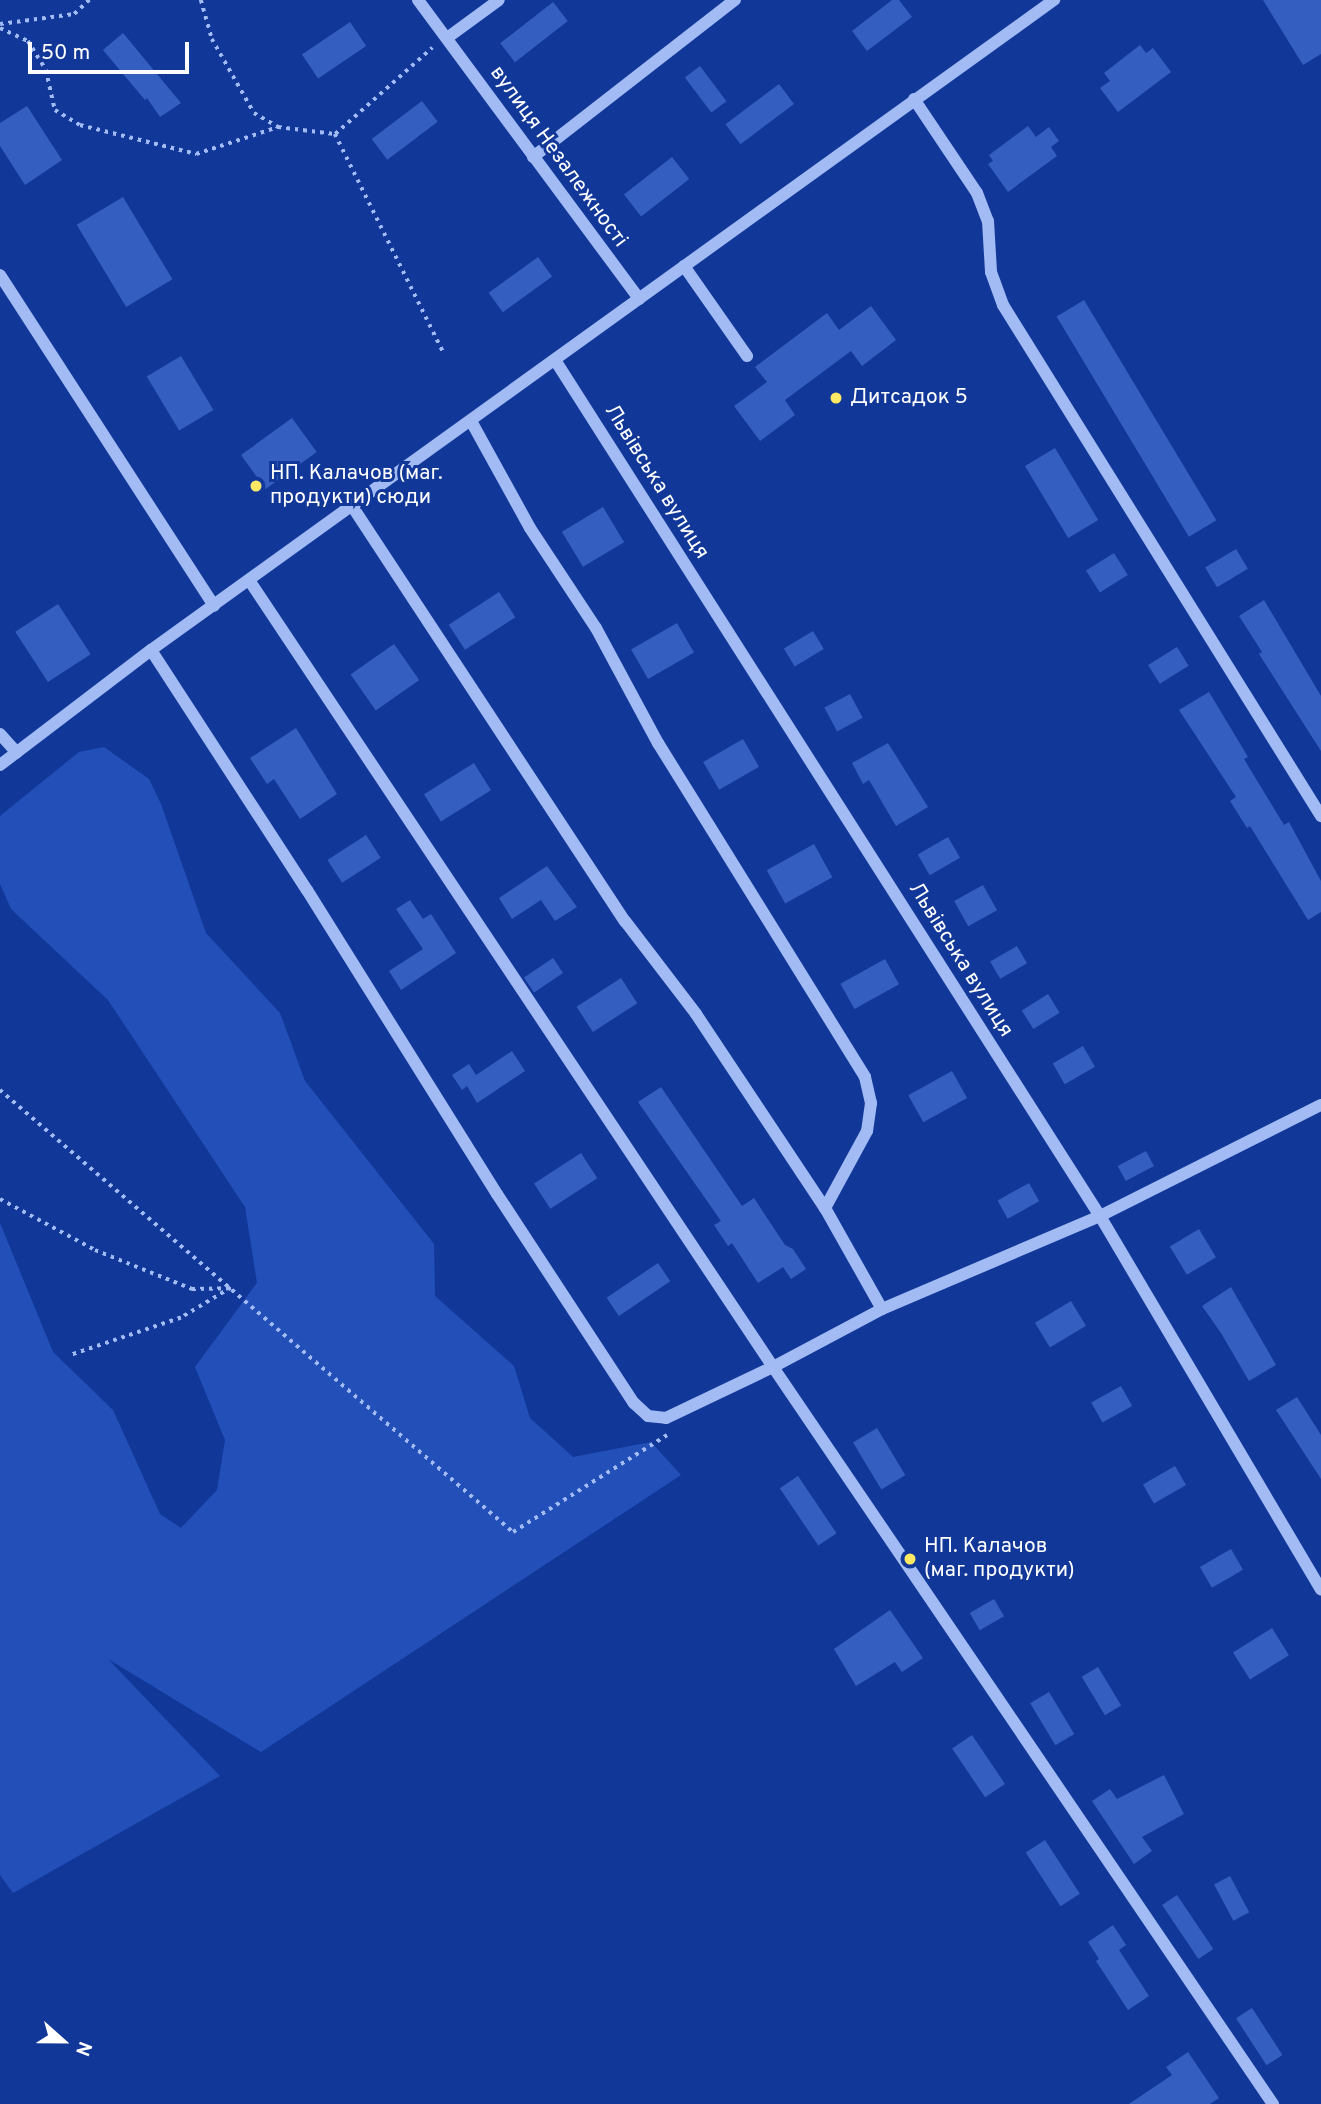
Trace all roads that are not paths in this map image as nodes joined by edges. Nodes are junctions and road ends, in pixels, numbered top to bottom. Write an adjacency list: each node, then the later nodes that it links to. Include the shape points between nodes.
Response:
1 (418, 0): 5 (street, вулиця Незалежності)
2 (499, 0): 5 (street)
3 (736, 0): 7 (street)
4 (1054, 0): 6 (street)
5 (447, 38): 7 (street, вулиця Незалежності)
6 (914, 99): 8 (street); 21 (street, via 977,193 988,221 991,272 1003,305)
7 (533, 157): 10 (street, вулиця Незалежності)
8 (684, 266): 10 (street); 11 (street)
9 (0, 275): 16 (street)
10 (639, 299): 12 (street)
11 (747, 356)
12 (555, 360): 13 (street); 24 (street, Львівська вулиця)
13 (471, 421): 14 (street); 23 (street, via 530,527 596,628 658,743 865,1077 871,1103 867,1132)
14 (352, 506): 15 (street); 23 (street, via 625,921 696,1014)
15 (249, 580): 16 (street); 26 (street)
16 (214, 606): 17 (street)
17 (151, 650): 19 (street); 26 (street, via 634,1403 648,1416 666,1418)
18 (0, 734): 19 (street)
19 (16, 753): 20 (street)
20 (0, 765)
21 (1321, 816)
22 (1321, 1105): 24 (street)
23 (825, 1208): 25 (street)
24 (1100, 1216): 25 (street); 27 (street, Львівська вулиця)
25 (882, 1309): 26 (street)
26 (773, 1367): 28 (street)
27 (1321, 1589)
28 (1273, 2104)

